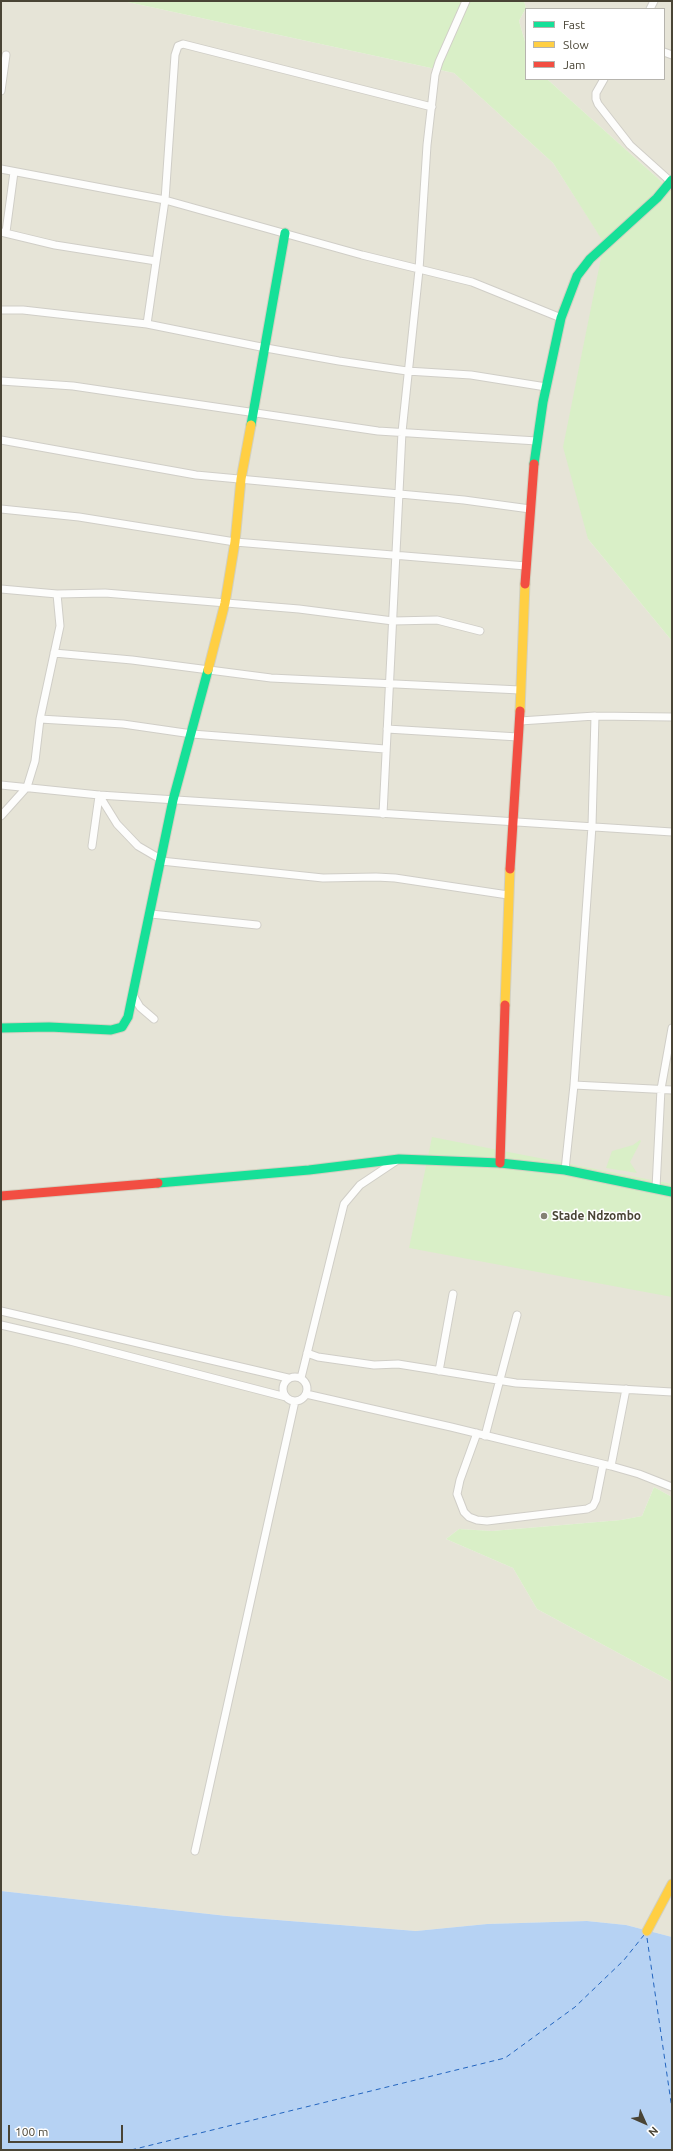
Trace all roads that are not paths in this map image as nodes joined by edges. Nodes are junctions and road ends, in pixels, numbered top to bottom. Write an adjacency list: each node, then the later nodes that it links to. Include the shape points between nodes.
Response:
1 (466, 1): 5 (street, via 439,62)
2 (6, 55): 4 (street)
3 (603, 80): 8 (street, via 596,93 598,104 630,145)
4 (1, 91)
5 (432, 107): 9 (street, via 180,45 175,55); 13 (street)
6 (1, 170): 7 (street)
7 (14, 172): 9 (street); 10 (street)
8 (672, 182): 15 (main road, via 586,263 577,276)
9 (165, 200): 11 (street); 12 (street)
10 (3, 232): 12 (street, via 55,245)
11 (285, 233): 13 (street); 17 (main road)
12 (156, 261): 16 (street)
13 (418, 270): 15 (street, via 481,285); 18 (street)
14 (1, 310): 16 (street, via 23,310)
15 (561, 318): 20 (main road)
16 (147, 324): 17 (street)
17 (266, 348): 18 (street); 21 (main road)
18 (407, 371): 20 (street, via 471,375); 22 (street)
19 (1, 381): 21 (street, via 73,386)
20 (546, 387): 24 (main road)
21 (252, 414): 22 (street, via 378,432); 25 (main road)
22 (402, 432): 24 (street); 26 (street)
23 (1, 440): 25 (street, via 196,475)
24 (537, 441): 28 (main road)
25 (241, 479): 26 (street); 29 (main road)
26 (400, 496): 28 (street, via 464,500); 30 (street)
27 (1, 509): 29 (street, via 79,517)
28 (530, 509): 31 (main road)
29 (235, 542): 30 (street); 34 (main road)
30 (396, 555): 31 (street); 35 (street)
31 (526, 566): 40 (main road)
32 (1, 589): 33 (street)
33 (57, 594): 34 (street, via 105,593); 37 (street, via 60,626)
34 (225, 603): 35 (street); 38 (main road)
35 (393, 621): 36 (street, via 437,620); 39 (street)
36 (480, 631)
37 (54, 653): 38 (street); 43 (street)
38 (209, 670): 39 (street, via 271,678); 46 (main road)
39 (391, 683): 40 (street); 45 (street)
40 (520, 690): 44 (main road)
41 (596, 716): 42 (street); 44 (street); 56 (street)
42 (672, 717)
43 (40, 719): 46 (street, via 123,724); 50 (street, via 35,761)
44 (520, 721): 47 (main road)
45 (387, 729): 47 (street); 48 (street)
46 (192, 734): 48 (street); 52 (main road)
47 (518, 737): 55 (main road)
48 (385, 749): 53 (street)
49 (1, 785): 50 (street)
50 (27, 787): 51 (street); 54 (street)
51 (99, 795): 52 (street); 58 (street); 59 (street, via 117,824 138,846)
52 (173, 800): 53 (street); 59 (main road)
53 (383, 814): 55 (street)
54 (1, 816)
55 (514, 821): 56 (street); 60 (main road)
56 (592, 826): 57 (street); 67 (street)
57 (672, 832)
58 (92, 846)
59 (162, 860): 60 (street, via 323,878 376,876); 61 (main road)
60 (508, 894): 71 (main road)
61 (151, 914): 62 (street); 63 (main road)
62 (257, 925)
63 (133, 995): 64 (street, via 140,1007); 65 (main road, via 128,1017 117,1030)
64 (154, 1018)
65 (1, 1028)
66 (672, 1028): 68 (street)
67 (574, 1085): 68 (street); 72 (street)
68 (661, 1089): 69 (street); 73 (street)
69 (672, 1090)
70 (399, 1159): 71 (main road); 75 (main road, via 309,1170); 80 (street, via 360,1185 344,1204)
71 (500, 1164): 72 (main road)
72 (565, 1170): 73 (main road)
73 (656, 1188): 74 (main road)
74 (672, 1192)
75 (1, 1196)
76 (453, 1294): 81 (street)
77 (1, 1311): 82 (street)
78 (517, 1315): 84 (street)
79 (1, 1325): 88 (street)
80 (307, 1353): 81 (street, via 318,1357 374,1364 398,1364); 83 (street)
81 (439, 1372): 84 (street)
82 (288, 1378): 83 (street); 88 (street, via 282,1387)
83 (301, 1378): 87 (street, via 307,1388)
84 (499, 1380): 85 (street); 91 (street)
85 (626, 1389): 86 (street); 93 (street)
86 (672, 1392)
87 (306, 1394): 89 (street); 90 (street)
88 (286, 1397): 89 (street)
89 (296, 1401): 95 (street)
90 (477, 1433): 91 (street); 92 (street, via 457,1494 464,1512 477,1520 587,1509 593,1506 596,1500)
91 (485, 1436): 92 (street)
92 (603, 1465): 93 (street)
93 (611, 1466): 94 (street)
94 (672, 1487)
95 (195, 1851)
96 (672, 1884): 97 (main road)
97 (647, 1932)

